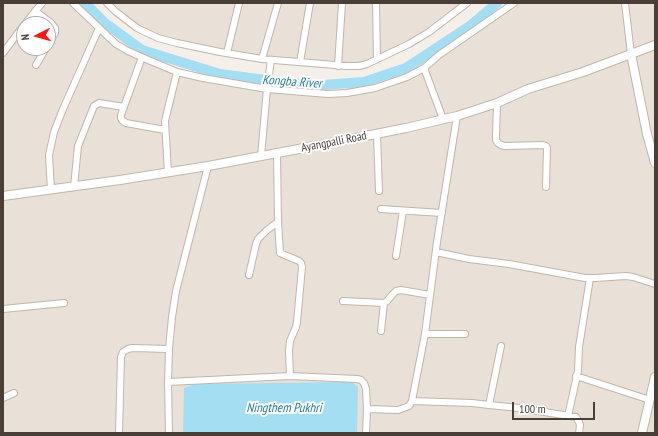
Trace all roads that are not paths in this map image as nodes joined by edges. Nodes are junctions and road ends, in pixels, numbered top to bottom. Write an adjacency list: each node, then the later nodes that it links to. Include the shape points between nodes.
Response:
1 (42, 3): 12 (street)
2 (73, 3): 15 (street)
3 (107, 3): 19 (street, via 137,28 158,38)
4 (239, 3): 19 (street)
5 (278, 3): 23 (street)
6 (310, 3): 26 (street)
7 (342, 3): 28 (street)
8 (376, 3): 24 (street)
9 (514, 3): 29 (street)
10 (624, 3): 20 (street)
11 (466, 4): 24 (street, via 429,32)
12 (35, 11): 13 (street); 14 (street)
13 (31, 16)
14 (42, 16)
15 (99, 28): 22 (street, via 116,44); 45 (street, via 54,132 50,147)
16 (16, 36): 18 (street)
17 (655, 45): 20 (street, Ayangpalli Road)
18 (3, 53)
19 (228, 53): 23 (street)
20 (631, 54): 32 (street, Ayangpalli Road, via 528,89); 40 (street)
21 (41, 56): 27 (street)
22 (142, 57): 30 (street); 33 (street)
23 (262, 58): 25 (street)
24 (377, 59): 28 (street, via 359,66)
25 (270, 62): 26 (street); 31 (street)
26 (300, 62): 28 (street)
27 (36, 65)
28 (338, 66)
29 (424, 68): 31 (street, via 385,85 347,93 328,94); 35 (street)
30 (177, 72): 31 (street); 36 (street)
31 (268, 86): 39 (street)
32 (497, 103): 34 (street, Ayangpalli Road); 44 (street, via 498,143 505,146 546,146)
33 (124, 107): 36 (street, via 121,118 124,122); 43 (street, via 99,103 94,106 78,146)
34 (457, 116): 35 (street, Ayangpalli Road); 50 (street)
35 (443, 119): 37 (street, Ayangpalli Road)
36 (165, 130): 42 (street)
37 (377, 134): 38 (street, Ayangpalli Road); 46 (street)
38 (277, 153): 39 (street, Ayangpalli Road); 51 (street)
39 (261, 156): 41 (street, Ayangpalli Road)
40 (655, 163)
41 (208, 166): 42 (street, Ayangpalli Road); 66 (street, via 176,291)
42 (168, 173): 43 (street, Ayangpalli Road)
43 (74, 186): 45 (street, Ayangpalli Road)
44 (546, 187)
45 (51, 190): 47 (street, Ayangpalli Road)
46 (379, 191)
47 (3, 196)
48 (381, 210): 49 (street)
49 (403, 211): 50 (street); 53 (street)
50 (442, 213): 52 (street)
51 (278, 222): 54 (street, via 258,239); 67 (street, via 280,252 301,263 302,267 297,322 290,341)
52 (436, 252): 55 (street); 57 (street)
53 (396, 256)
54 (248, 275)
55 (590, 278): 56 (street, via 626,276); 68 (street)
56 (655, 284)
57 (430, 295): 60 (street, via 401,290); 63 (street)
58 (342, 301): 60 (street)
59 (64, 303): 61 (street)
60 (384, 303): 62 (street)
61 (3, 309)
62 (381, 331)
63 (425, 334): 64 (street); 74 (street)
64 (465, 334)
65 (501, 346): 75 (street)
66 (169, 349): 70 (street); 78 (street, via 132,348 123,352)
67 (290, 376): 70 (street); 76 (street, via 360,380 366,389)
68 (576, 376): 73 (street); 77 (street)
69 (655, 378): 73 (street)
70 (168, 382): 79 (street)
71 (14, 393): 72 (street)
72 (3, 398)
73 (650, 400): 82 (street)
74 (412, 401): 75 (street); 76 (street, via 409,406 398,410)
75 (489, 405): 77 (street)
76 (367, 409): 80 (street)
77 (568, 416): 81 (street, via 578,419)
78 (119, 433)
79 (169, 433)
80 (366, 433)
81 (579, 433)
82 (642, 433)

